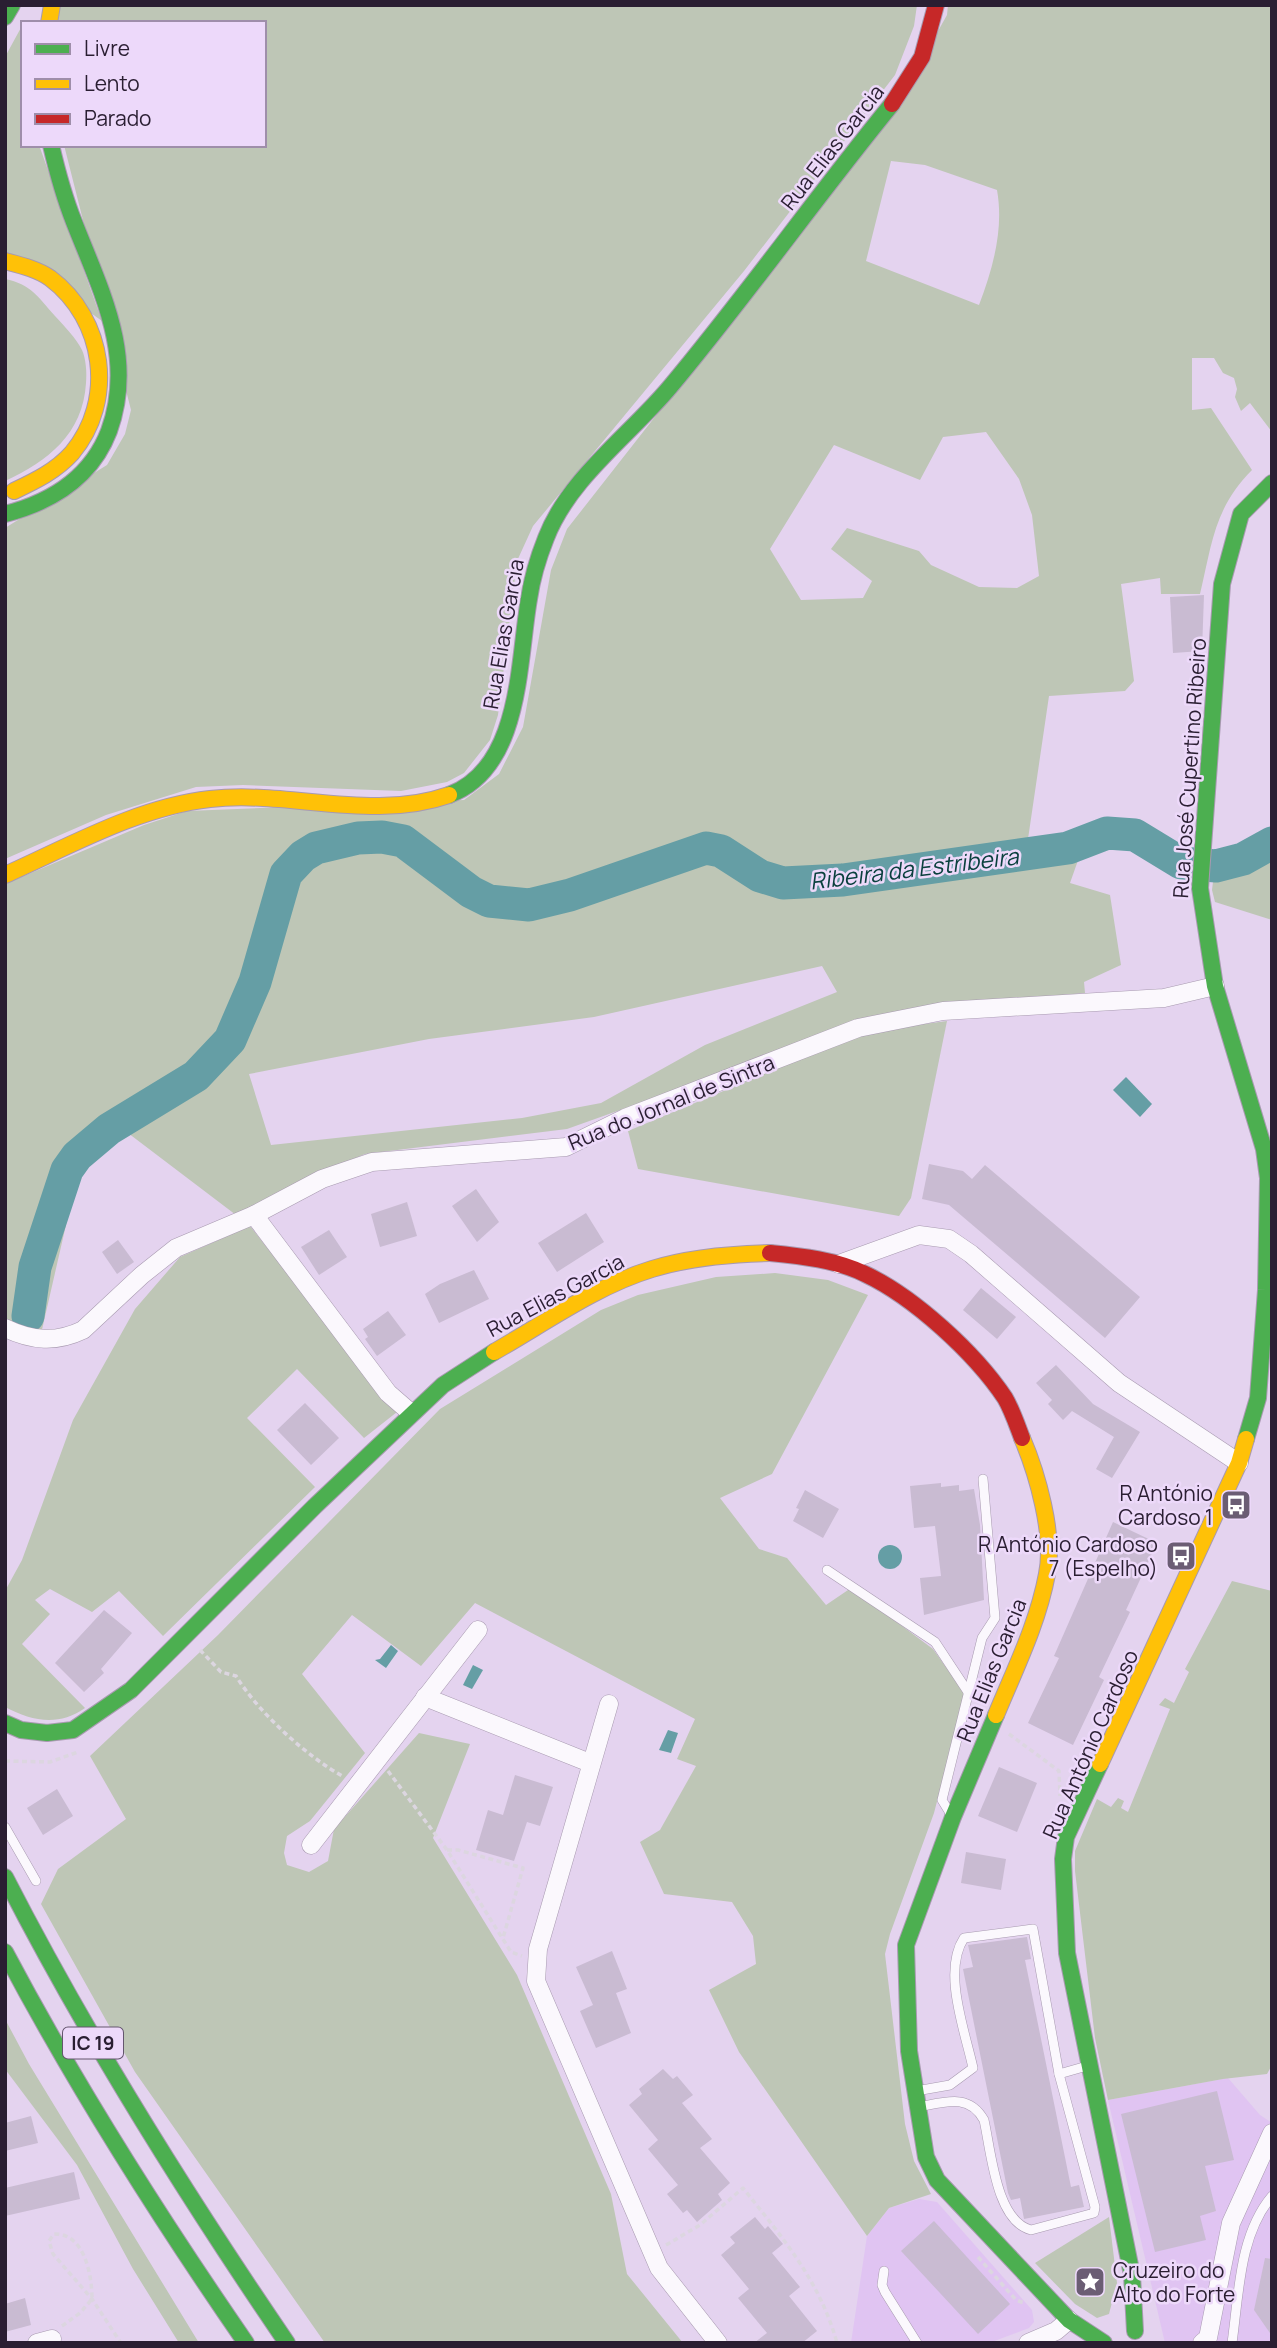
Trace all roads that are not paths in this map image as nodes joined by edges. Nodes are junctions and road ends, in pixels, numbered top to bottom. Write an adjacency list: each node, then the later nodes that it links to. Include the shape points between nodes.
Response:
1 (12, 5): 3 (main road)
2 (936, 5): 9 (main road, Rua Elias Garcia, via 922,57 904,89 670,387 573,495 547,533 534,566 511,715 496,753 478,776 452,794 415,804 226,798 194,802 142,818)
3 (5, 17)
4 (52, 147): 8 (main road, via 68,206 120,345 121,397 107,437 68,489 47,501)
5 (5, 261): 7 (main road, via 36,271 66,294 91,331 103,374 93,420 72,452 48,476)
6 (1272, 483): 10 (main road, Rua José Cupertino Ribeiro, via 1241,514 1222,584 1200,888)
7 (5, 494)
8 (5, 513)
9 (5, 875)
10 (1215, 986): 11 (street, Rua do Jornal de Sintra, via 1164,998 943,1011 858,1028 625,1118 566,1146 372,1162 322,1179); 14 (main road, Rua José Cupertino Ribeiro, via 1264,1149 1268,1178)
11 (254, 1215): 13 (street, Rua do Jornal de Sintra, via 176,1248 83,1330 60,1338 25,1337); 15 (street, via 388,1393)
12 (839, 1264): 15 (main road, Rua Elias Garcia, via 772,1254 727,1254 654,1268 619,1281 472,1364); 16 (street, via 919,1234 949,1239 1119,1383); 25 (main road, Rua Elias Garcia, via 866,1274 921,1310 981,1368 1006,1400 1034,1466 1048,1539 1048,1572 1027,1642)
13 (5, 1328)
14 (1265, 1395): 16 (main road, Rua António Cardoso)
15 (411, 1413): 23 (main road, Rua Elias Garcia, via 131,1690 73,1730 47,1734)
16 (1239, 1463): 31 (main road, Rua António Cardoso, via 1066,1837 1067,1953)
17 (983, 1479): 20 (lane, via 995,1618 982,1638)
18 (827, 1570): 20 (lane, via 935,1642)
19 (478, 1630): 21 (street)
20 (970, 1695): 25 (lane, via 942,1800)
21 (425, 1697): 24 (street); 27 (street)
22 (609, 1704): 24 (street)
23 (5, 1723)
24 (590, 1763): 41 (street, via 537,1962 536,1981 659,2268)
25 (953, 1817): 33 (main road, Rua Elias Garcia, via 906,1945 909,2051)
26 (5, 1827): 29 (lane)
27 (311, 1845)
28 (5, 1877): 40 (main road, IC 19, via 49,1966 120,2090 191,2204)
29 (36, 1881)
30 (5, 1952): 39 (main road, IC 19, via 91,2108 159,2218)
31 (1089, 2066): 32 (lane); 44 (main road, Rua António Cardoso, via 1142,2335 1118,2332)
32 (1059, 2074): 33 (lane, via 1095,2207 1089,2216 1031,2230 1011,2218 1002,2202 979,2110 958,2100); 33 (lane, via 1035,1932 1027,1927 964,1938 953,1972 973,2068 950,2085)
33 (916, 2099): 37 (main road, Rua Elias Garcia, via 926,2157 937,2180)
34 (1272, 2133): 38 (street, via 1231,2223)
35 (1272, 2196): 45 (lane, via 1258,2213 1248,2240)
36 (884, 2271): 42 (lane, via 885,2292)
37 (1069, 2320): 43 (street); 44 (main road, Rua Elias Garcia)
38 (1210, 2341)
39 (246, 2343)
40 (287, 2343)
41 (718, 2343)
42 (917, 2343)
43 (1028, 2343)
44 (1106, 2343)
45 (1231, 2343)

